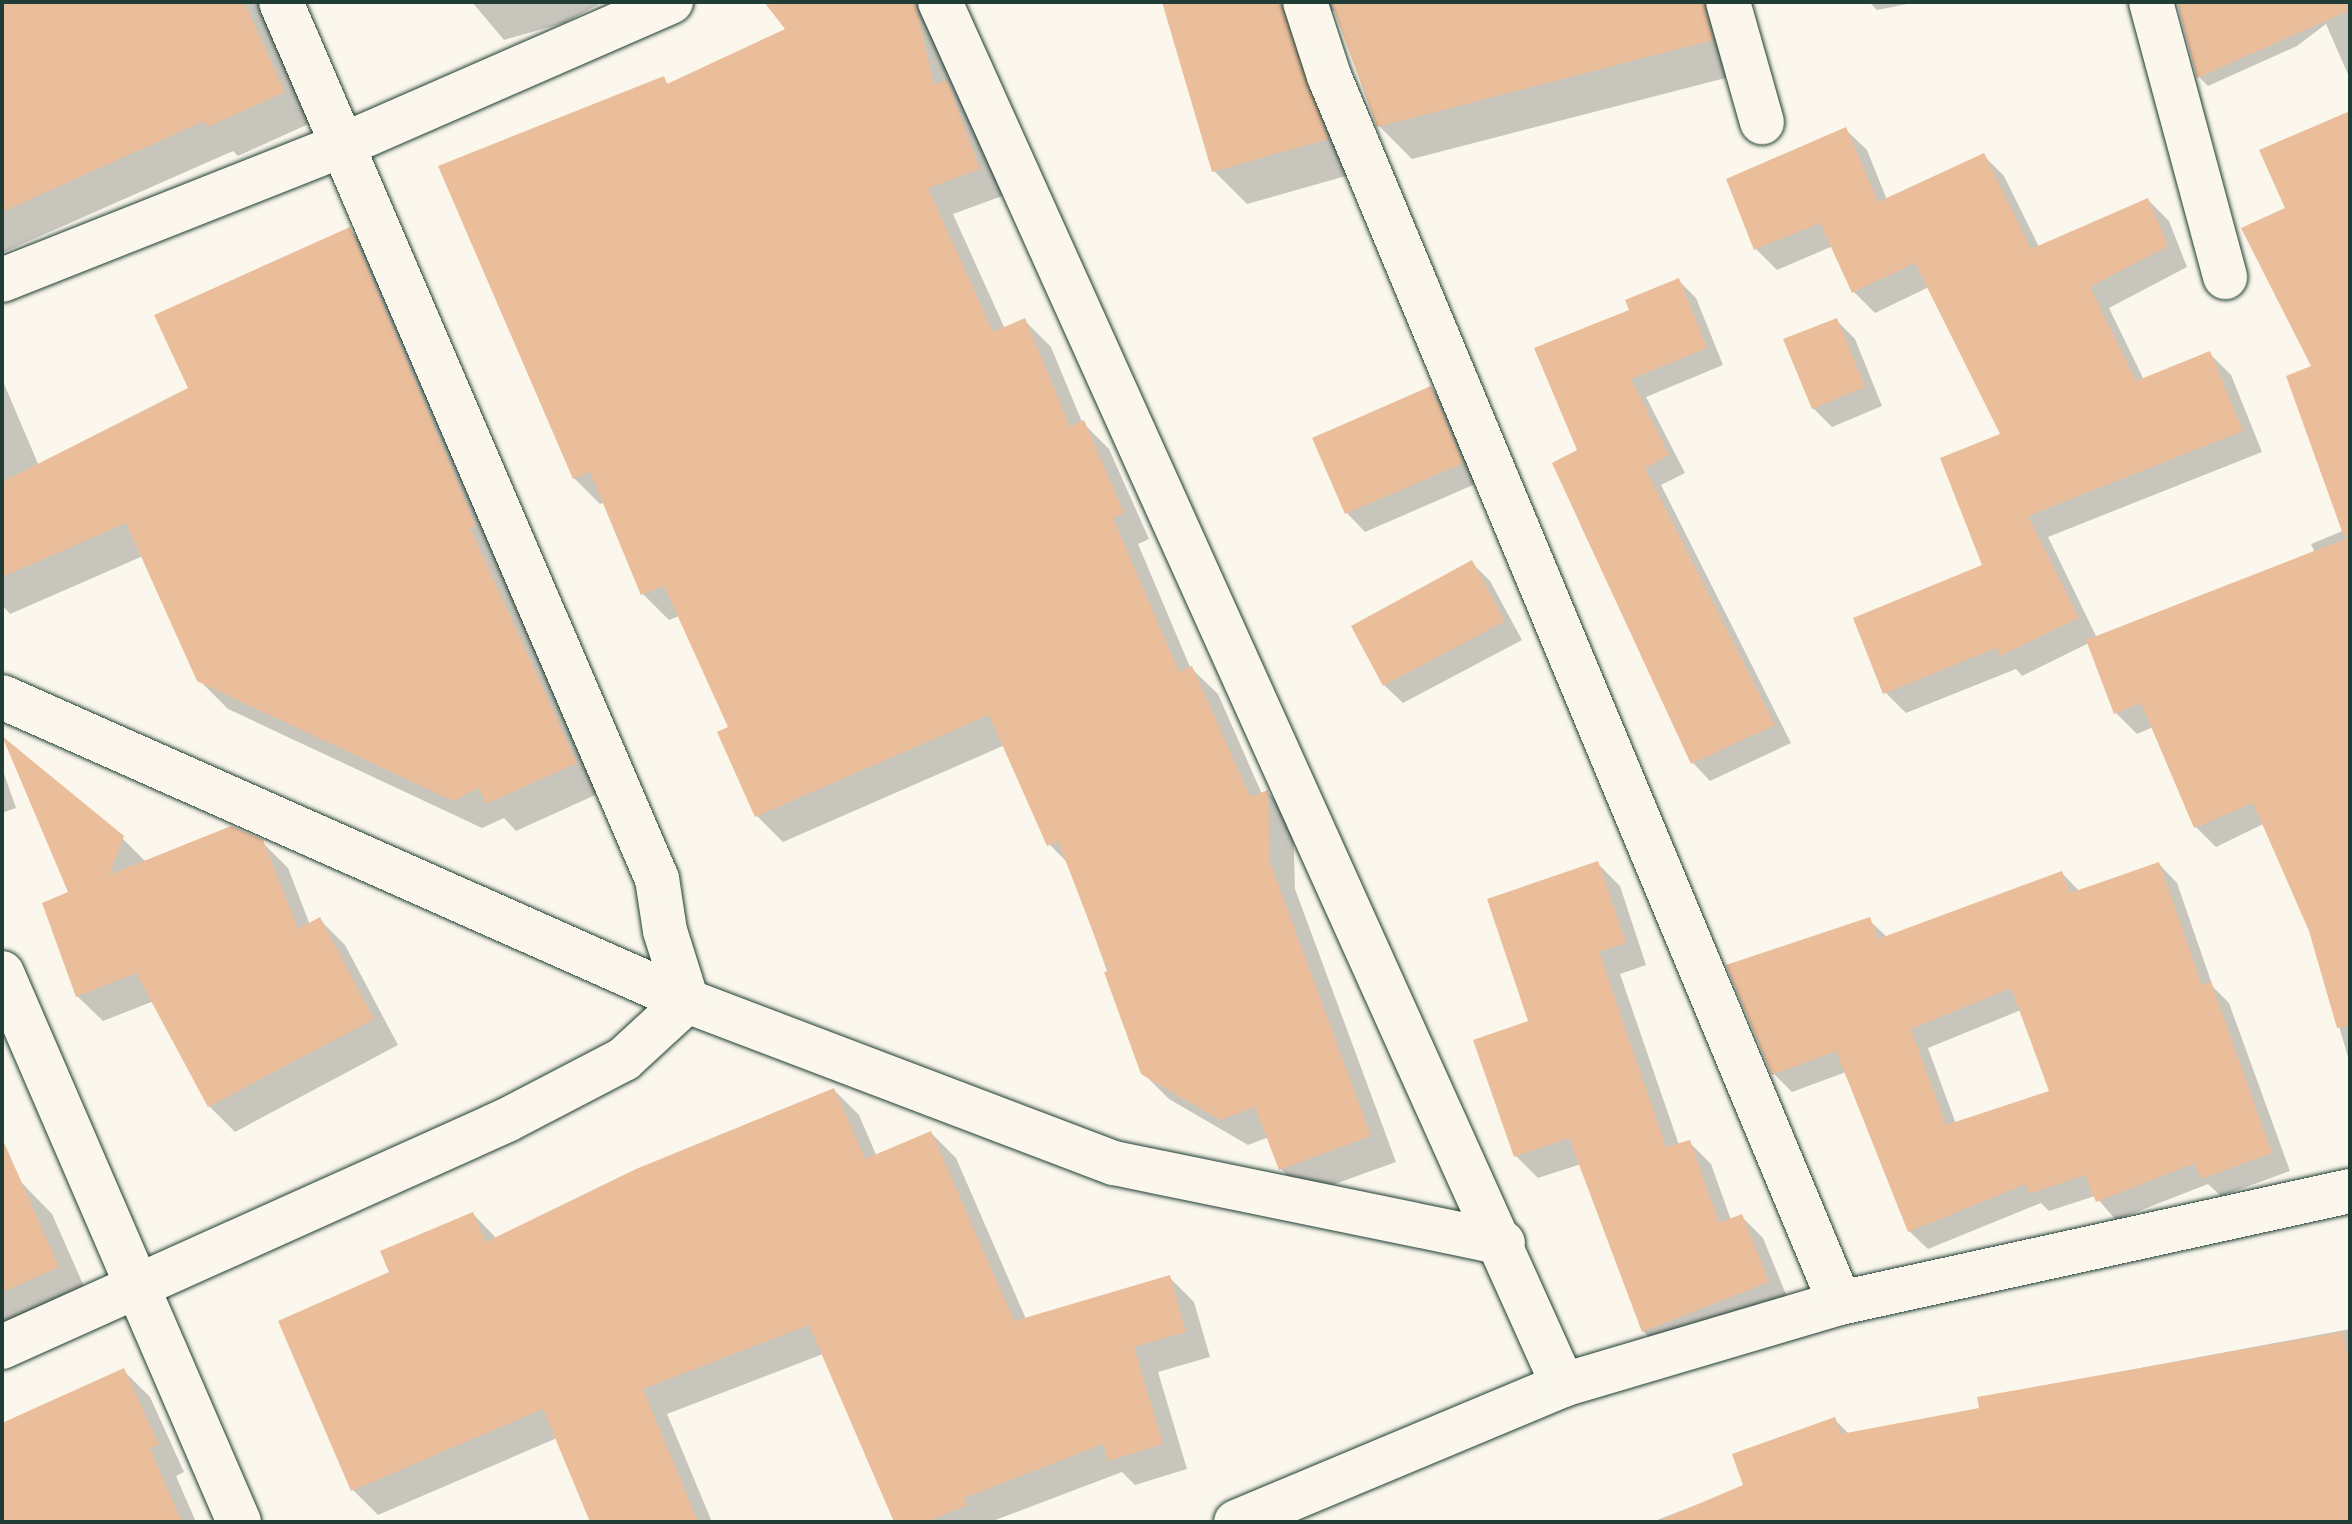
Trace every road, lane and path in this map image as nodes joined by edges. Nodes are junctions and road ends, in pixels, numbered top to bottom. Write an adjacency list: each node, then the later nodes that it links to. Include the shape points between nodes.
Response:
1 (281, 2): 8 (street)
2 (671, 2): 8 (street)
3 (940, 2): 15 (street)
4 (1305, 2): 17 (street, via 1341,105)
5 (1728, 2): 7 (street)
6 (2151, 2): 9 (street)
7 (1762, 122)
8 (343, 145): 10 (street); 13 (street, via 657,879 665,931)
9 (2225, 277)
10 (2, 280)
11 (2, 697): 13 (street)
12 (2, 973): 16 (street)
13 (687, 1001): 15 (street, via 1114,1163); 16 (street, via 624,1059 507,1120)
14 (2350, 1191): 17 (street)
15 (1503, 1243): 19 (street)
16 (140, 1285): 18 (street); 20 (street)
17 (1840, 1303): 19 (street)
18 (2, 1347)
19 (1563, 1385): 21 (street)
20 (239, 1522)
21 (1236, 1522)

